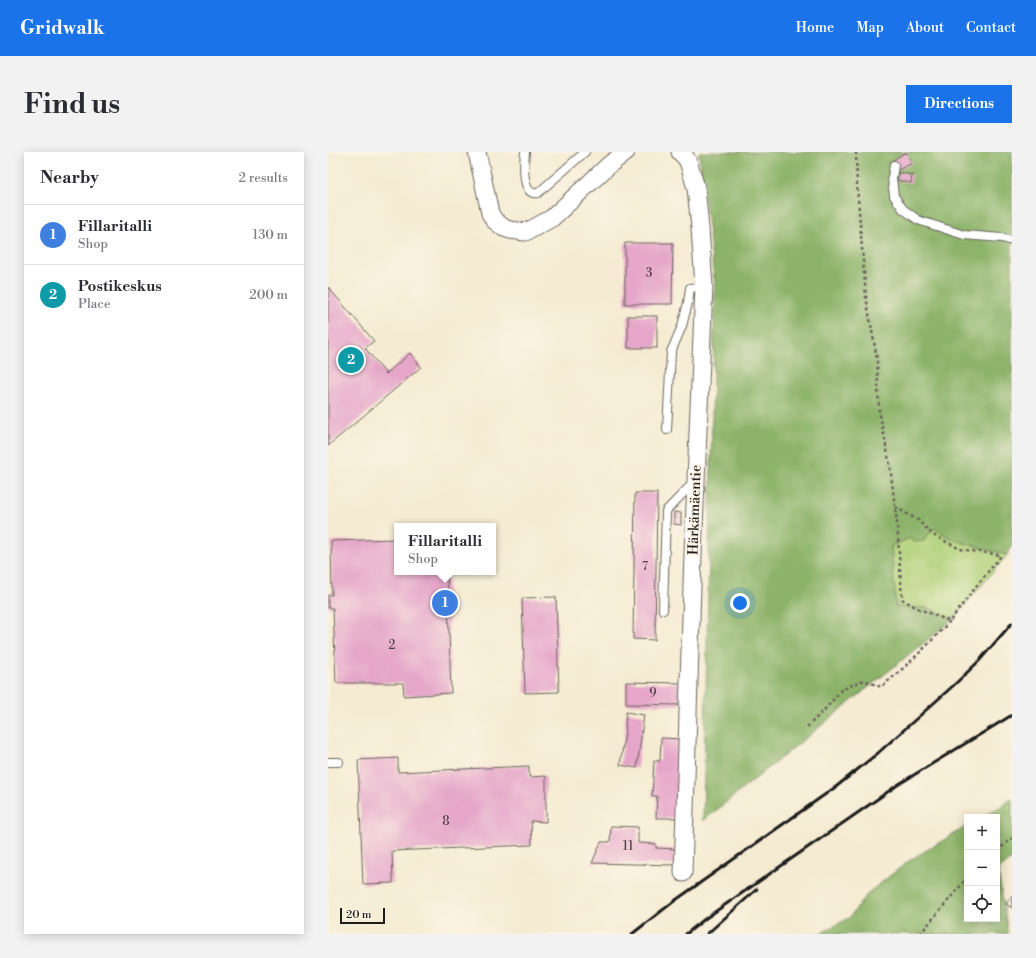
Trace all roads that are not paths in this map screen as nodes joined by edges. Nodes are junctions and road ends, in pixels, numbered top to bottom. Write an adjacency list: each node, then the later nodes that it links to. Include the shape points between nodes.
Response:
1 (477, 152): 4 (street, via 490,213 494,220 504,228 525,232 552,218)
2 (525, 152): 3 (lane, via 525,184 530,192 535,194)
3 (584, 152)
4 (626, 152)
5 (680, 152): 8 (street, Härkämäentie, via 689,164 696,188)
6 (894, 165): 7 (lane, via 894,196 903,209 918,220 964,234)
7 (1012, 241)
8 (704, 286): 9 (lane, via 690,288 682,326 671,352); 10 (street, Härkämäentie)
9 (667, 430)
10 (696, 479): 11 (lane, via 666,511); 14 (street, Härkämäentie)
11 (663, 610)
12 (328, 762): 13 (lane)
13 (339, 762)
14 (683, 873)

